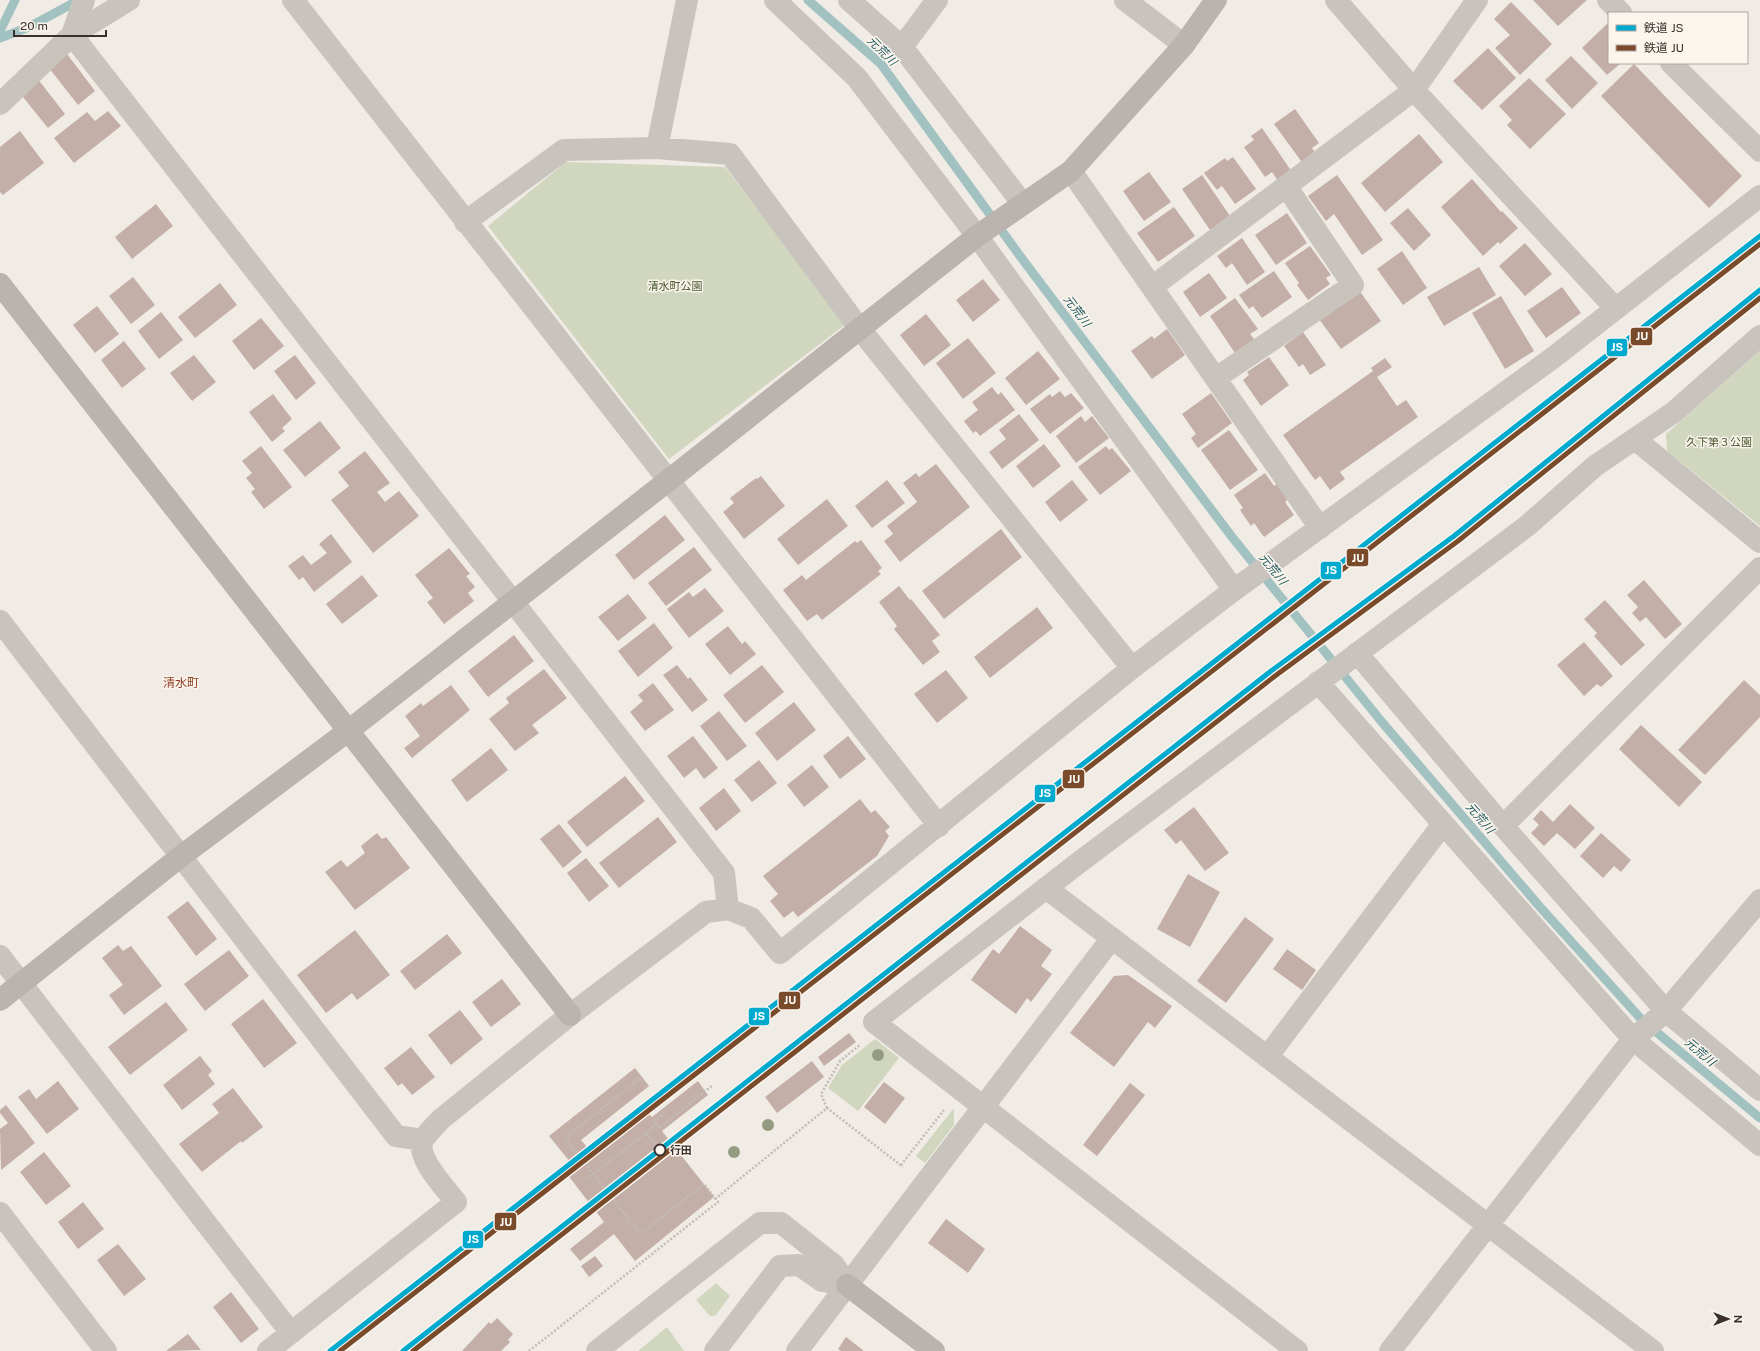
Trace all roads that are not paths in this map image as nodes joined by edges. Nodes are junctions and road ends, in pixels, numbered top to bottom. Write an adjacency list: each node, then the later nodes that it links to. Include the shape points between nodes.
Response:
1 (84, 0): 14 (street)
2 (129, 0): 14 (street)
3 (293, 0): 26 (street)
4 (687, 0): 20 (street)
5 (775, 0): 27 (street, via 857,78)
6 (849, 0): 16 (street)
7 (937, 0): 16 (street)
8 (1125, 0): 15 (street)
9 (1216, 0): 15 (street)
10 (1336, 0): 18 (street)
11 (1477, 0): 18 (street)
12 (1608, 0): 13 (street)
13 (1620, 12)
14 (72, 35): 19 (street); 40 (street)
15 (1184, 45): 22 (street)
16 (902, 47): 25 (street)
17 (1672, 64): 21 (street)
18 (1414, 90): 23 (street); 30 (street)
19 (0, 104)
20 (657, 148): 26 (street, via 564,150); 31 (street, via 730,154)
21 (1760, 151)
22 (1071, 171): 25 (street); 29 (street)
23 (1286, 186): 29 (street); 33 (street, via 1353,285)
24 (1760, 196): 30 (street)
25 (1023, 204): 27 (street)
26 (465, 222): 35 (street)
27 (977, 236): 31 (street); 39 (street)
28 (0, 284): 45 (street)
29 (1152, 287): 33 (street)
30 (1616, 309): 36 (street)
31 (860, 329): 35 (street); 43 (street)
32 (1760, 336): 34 (street, via 1674,412)
33 (1216, 378): 36 (street)
34 (1636, 438): 37 (street); 42 (street, via 1595,466 1527,526)
35 (669, 480): 40 (street); 47 (street)
36 (1320, 528): 39 (street)
37 (1760, 542)
38 (1760, 568): 48 (street)
39 (1234, 590): 43 (street)
40 (513, 602): 45 (street); 52 (street, via 724,873)
41 (0, 621): 49 (street)
42 (1357, 653): 44 (street); 48 (street)
43 (1132, 668): 47 (street)
44 (1318, 682): 46 (street); 50 (street)
45 (348, 731): 49 (street); 58 (street)
46 (1443, 824): 59 (street); 60 (street)
47 (939, 826): 52 (street, via 780,954 751,918)
48 (1503, 826): 57 (street)
49 (180, 857): 55 (street); 63 (street, via 396,1136)
50 (1046, 888): 53 (street); 62 (street, via 874,1022)
51 (1760, 900): 57 (street)
52 (728, 909): 58 (street, via 706,912)
53 (1112, 938): 60 (street); 62 (street)
54 (0, 956): 55 (street)
55 (21, 983): 56 (street); 68 (street)
56 (0, 1000)
57 (1666, 1011): 59 (street); 61 (street)
58 (570, 1015): 63 (street, via 440,1120)
59 (1633, 1038): 64 (street); 66 (street)
60 (1267, 1057): 66 (street)
61 (1760, 1090)
62 (983, 1107): 67 (street); 75 (street)
63 (423, 1140): 68 (street, via 422,1154 456,1202)
64 (1760, 1145)
65 (0, 1213): 69 (street)
66 (1487, 1225): 76 (street); 77 (street)
67 (847, 1285): 71 (street, via 834,1265 781,1223 760,1223); 72 (street, via 822,1281 799,1265 780,1266); 73 (street); 74 (street)
68 (291, 1333): 70 (street)
69 (106, 1351)
70 (268, 1351)
71 (597, 1351)
72 (715, 1351)
73 (797, 1351)
74 (934, 1351)
75 (1297, 1351)
76 (1390, 1351)
77 (1652, 1351)

